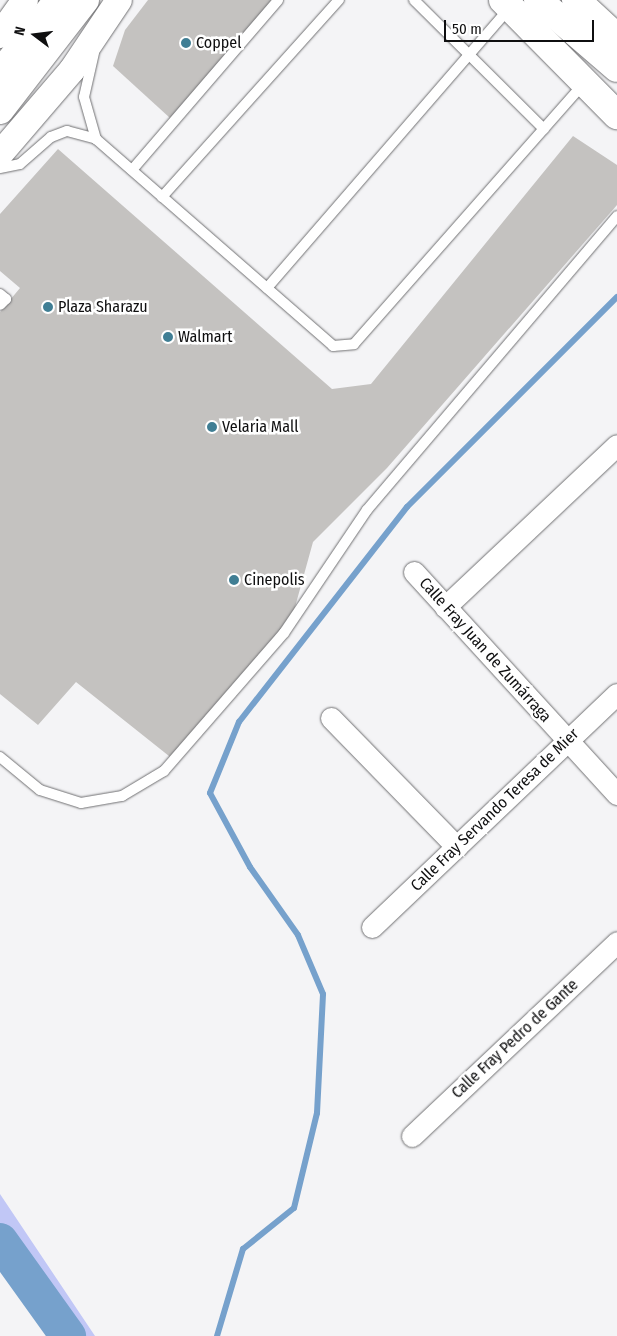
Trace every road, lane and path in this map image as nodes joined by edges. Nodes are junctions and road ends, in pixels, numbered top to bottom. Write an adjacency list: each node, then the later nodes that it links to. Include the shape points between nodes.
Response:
1 (25, 0): 13 (street)
2 (58, 0): 16 (main road)
3 (85, 0): 18 (main road)
4 (119, 0): 11 (street)
5 (278, 0): 24 (lane)
6 (339, 0): 25 (lane)
7 (414, 0): 14 (lane)
8 (538, 0): 15 (main road)
9 (576, 0): 12 (main road)
10 (507, 3): 14 (lane); 17 (main road)
11 (101, 27): 21 (lane, via 84,97); 22 (street, via 72,70)
12 (615, 31)
13 (0, 35)
14 (467, 53): 20 (lane); 27 (lane)
15 (617, 68)
16 (0, 74)
17 (585, 82): 19 (main road); 20 (lane)
18 (0, 110)
19 (617, 115)
20 (544, 129): 27 (lane, via 354,344 334,346)
21 (96, 139): 23 (lane, via 67,131 51,137 20,164); 24 (lane)
22 (0, 154)
23 (0, 168)
24 (132, 170): 25 (lane)
25 (162, 197): 27 (lane)
26 (617, 216): 36 (lane, via 367,510 284,633 164,771 122,796 81,803 40,790)
27 (267, 288)
28 (0, 294): 29 (lane, via 6,299)
29 (0, 305)
30 (617, 445): 32 (street)
31 (414, 572): 32 (street, Calle Fray Juan de Zumárraga)
32 (445, 607): 35 (street, Calle Fray Juan de Zumárraga)
33 (617, 694): 35 (street, Calle Fray Servando Teresa de Mier)
34 (330, 718): 38 (street)
35 (568, 740): 37 (street, Calle Fray Juan de Zumárraga); 38 (street, Calle Fray Servando Teresa de Mier)
36 (0, 757)
37 (617, 794)
38 (457, 847): 39 (street, Calle Fray Servando Teresa de Mier)
39 (372, 927)
40 (617, 942): 41 (street, Calle Fray Pedro de Gante)
41 (412, 1136)

